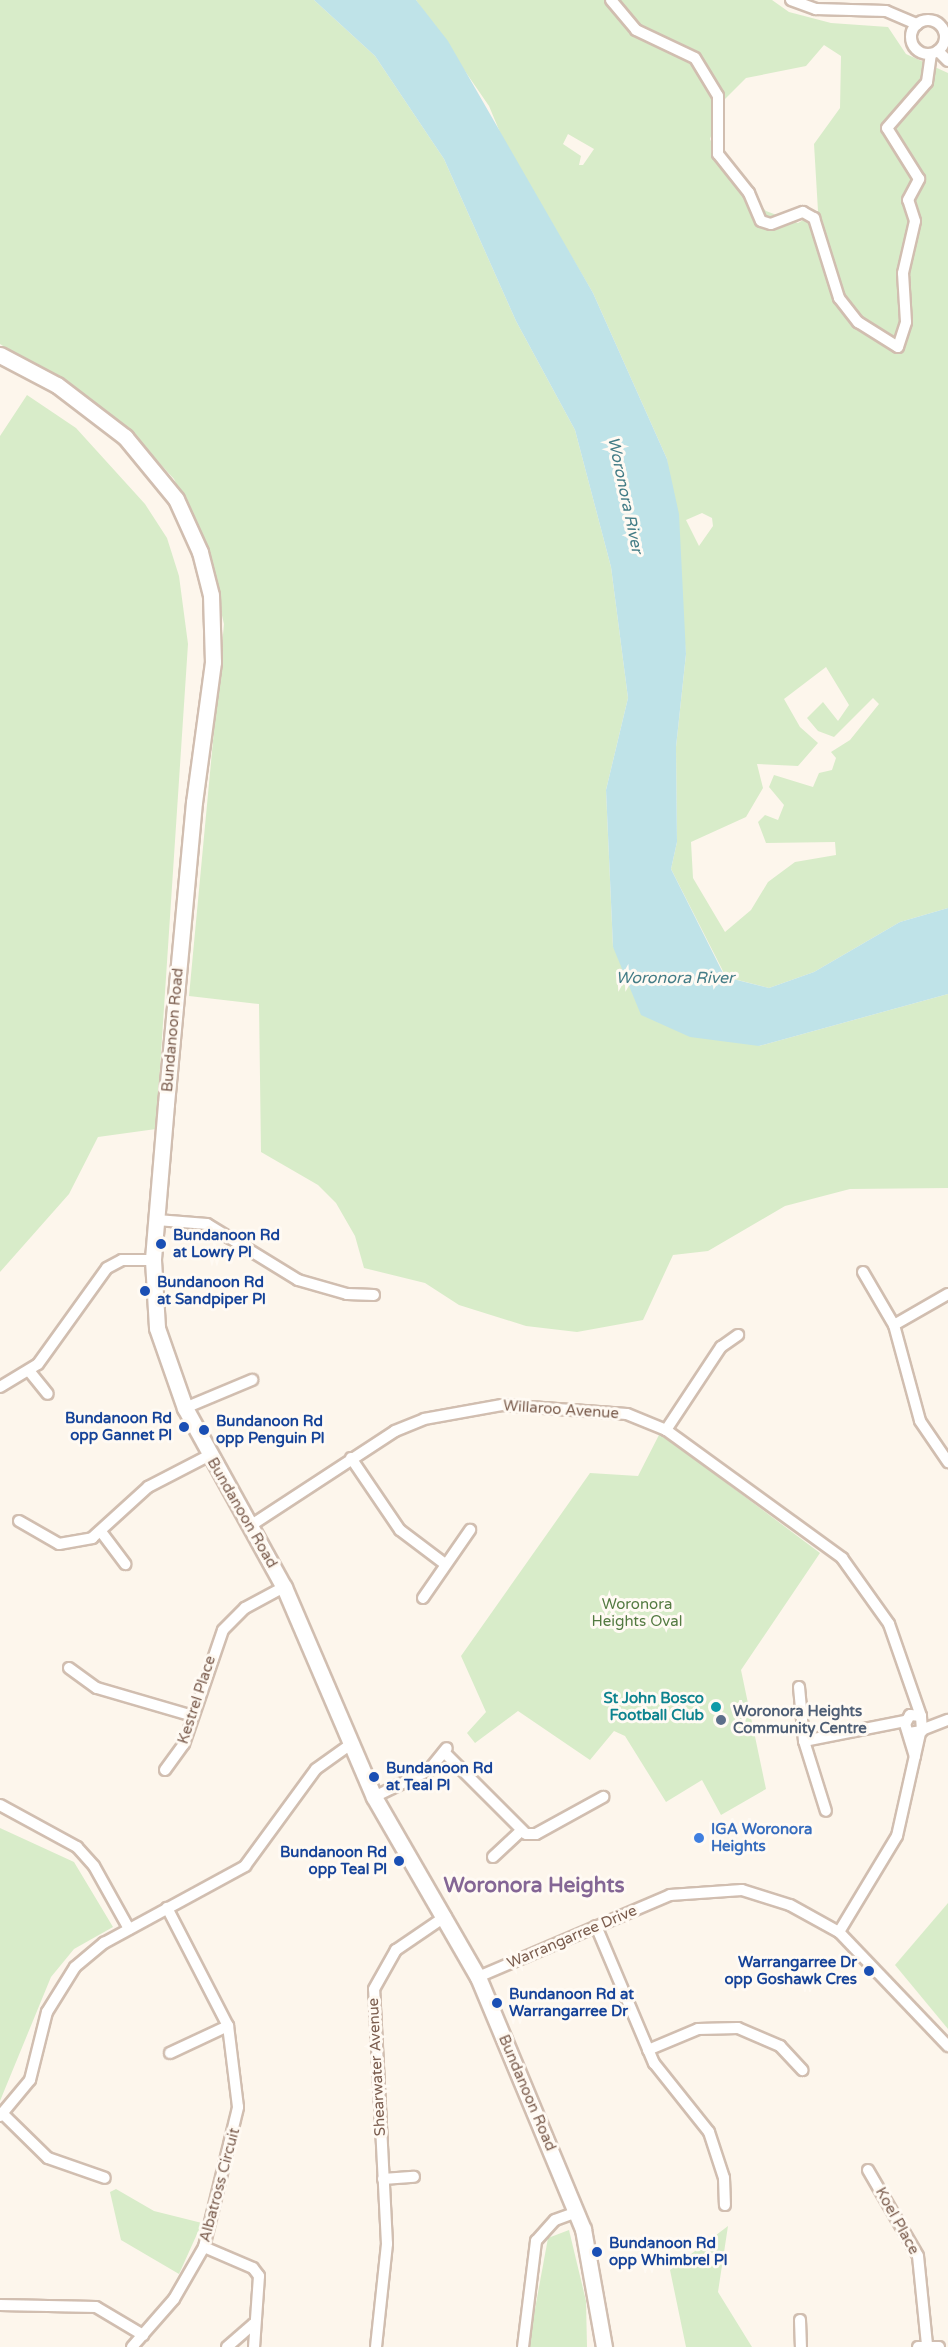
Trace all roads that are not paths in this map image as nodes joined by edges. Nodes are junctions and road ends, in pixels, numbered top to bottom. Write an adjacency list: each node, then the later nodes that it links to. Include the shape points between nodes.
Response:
1 (611, 0): 6 (street, via 636,30 695,58 718,96 718,154 749,193 761,221 771,224 803,212 814,218 839,298 858,322 898,347 906,322 903,273 915,221 908,200 919,179 887,128 927,82)
2 (791, 0): 3 (street, via 816,9)
3 (855, 5): 5 (street, via 886,11)
4 (944, 23): 5 (street); 6 (street, via 944,42)
5 (917, 24): 6 (street, via 912,44)
6 (934, 52): 7 (street)
7 (948, 61)
8 (0, 355): 9 (street, Bundanoon Road, via 57,385 137,449 185,516 211,595 213,662 194,802)
9 (157, 1220): 10 (street, Bundanoon Road); 13 (street, via 207,1224 298,1280 347,1294)
10 (153, 1260): 16 (street, via 122,1260 107,1268); 20 (street, Bundanoon Road, via 157,1328)
11 (863, 1272): 14 (street)
12 (948, 1294): 14 (street)
13 (374, 1295)
14 (894, 1325): 24 (street, via 920,1421)
15 (738, 1335): 21 (street, via 721,1347)
16 (30, 1372): 18 (street); 19 (street)
17 (252, 1380): 20 (street)
18 (0, 1387)
19 (48, 1394)
20 (185, 1408): 22 (street, Bundanoon Road)
21 (666, 1430): 23 (street, Willaroo Avenue, via 613,1412 487,1406 409,1425); 37 (street, Willaroo Avenue, via 808,1529 847,1564 889,1624 912,1699)
22 (208, 1456): 26 (street, Bundanoon Road); 28 (street, via 142,1491)
23 (351, 1458): 26 (street, Willaroo Avenue); 30 (street, via 400,1530)
24 (948, 1462)
25 (19, 1521): 28 (street, via 59,1544)
26 (250, 1526): 31 (street, Bundanoon Road)
27 (470, 1530): 30 (street)
28 (102, 1533): 29 (street)
29 (124, 1564)
30 (445, 1564): 32 (street)
31 (284, 1587): 35 (street, Kestrel Place, via 245,1608 223,1630); 39 (street, Bundanoon Road)
32 (423, 1598)
33 (69, 1668): 35 (street, via 87,1684)
34 (799, 1687): 38 (street)
35 (193, 1716): 40 (street, Kestrel Place, via 184,1744)
36 (944, 1721): 37 (street)
37 (915, 1725): 38 (street); 51 (street, Willaroo Avenue, via 915,1756 897,1836)
38 (804, 1741): 44 (street)
39 (351, 1744): 41 (street, Bundanoon Road); 47 (street, via 316,1769 251,1861)
40 (165, 1770)
41 (374, 1797): 45 (street, via 420,1775 445,1750 500,1803); 48 (street, Bundanoon Road)
42 (603, 1797): 45 (street, via 536,1834)
43 (0, 1805): 50 (street, via 77,1847 94,1866)
44 (826, 1810)
45 (520, 1832): 46 (street)
46 (493, 1857)
47 (167, 1908): 50 (street); 53 (street, Albatross Circuit)
48 (446, 1916): 52 (street, Bundanoon Road); 62 (street, Shearwater Avenue, via 396,1950 374,1989)
49 (596, 1926): 51 (street, Warrangarree Drive, via 666,1898 747,1894 790,1905); 52 (street, Warrangarree Drive); 55 (street)
50 (129, 1929): 58 (street, via 90,1952 60,1987 47,2012 30,2080)
51 (839, 1932): 54 (street, Warrangarree Drive)
52 (478, 1977): 64 (street, Bundanoon Road)
53 (228, 2026): 56 (street); 65 (street, Albatross Circuit, via 238,2107)
54 (948, 2046)
55 (648, 2050): 57 (street, via 698,2029 738,2028 780,2046); 63 (street, via 709,2132 724,2178)
56 (170, 2053)
57 (802, 2070)
58 (2, 2115): 61 (street, via 48,2158)
59 (868, 2170): 70 (street, Koel Place, via 918,2256)
60 (414, 2177): 62 (street)
61 (105, 2178)
62 (383, 2179): 74 (street, Shearwater Avenue, via 387,2265)
63 (725, 2205)
64 (577, 2212): 75 (street, via 555,2220 536,2241); 76 (street, Bundanoon Road, via 596,2281)
65 (204, 2247): 68 (street, via 257,2272 260,2282); 69 (street, Albatross Circuit, via 174,2299)
66 (0, 2305): 69 (street, via 88,2305 121,2317)
67 (800, 2320): 77 (street)
68 (253, 2324): 72 (street); 73 (street)
69 (144, 2335): 71 (street, Albatross Circuit)
70 (928, 2346)
71 (132, 2347)
72 (227, 2347)
73 (254, 2347)
74 (376, 2347)
75 (523, 2347)
76 (604, 2347)
77 (801, 2347)

